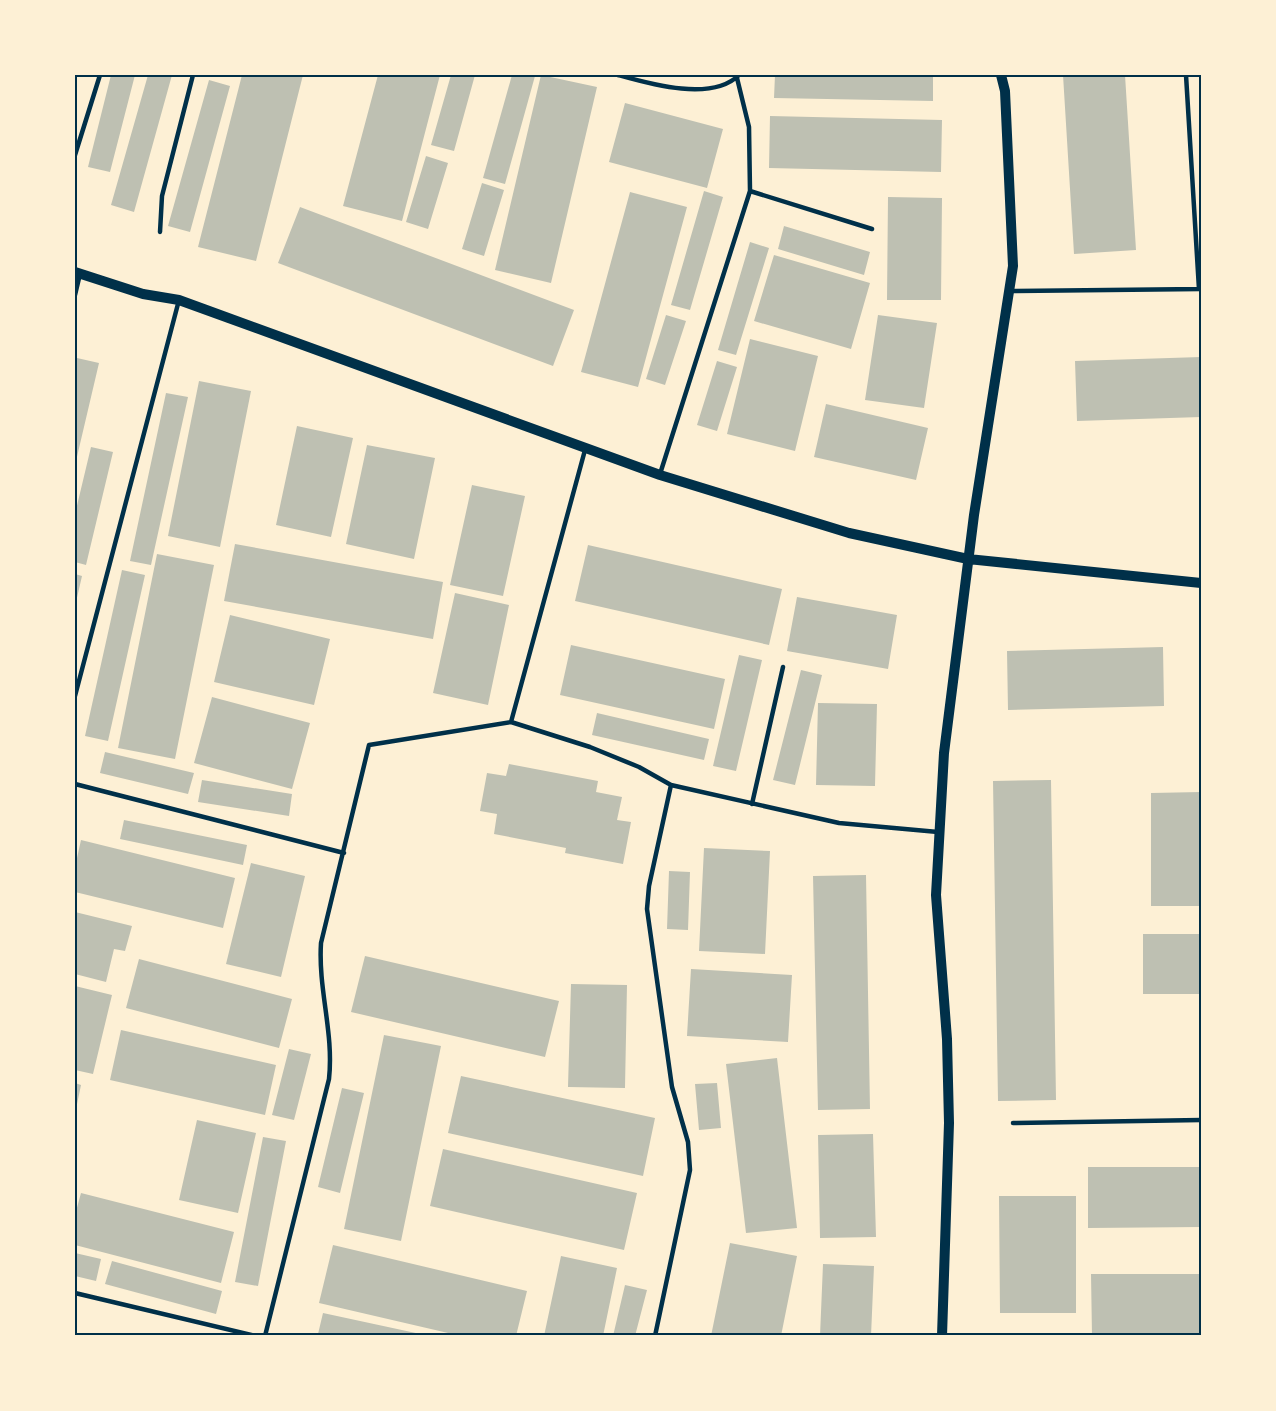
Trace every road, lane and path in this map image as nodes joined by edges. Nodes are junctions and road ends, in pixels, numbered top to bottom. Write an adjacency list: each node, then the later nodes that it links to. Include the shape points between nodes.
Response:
1 (100, 75): 7 (lane)
2 (193, 75): 10 (lane, via 162,196)
3 (618, 75): 6 (lane, via 648,84 702,91)
4 (1001, 75): 13 (street, via 1013,266)
5 (1186, 75): 12 (lane)
6 (738, 76): 8 (lane, via 749,127)
7 (75, 155)
8 (750, 191): 9 (lane); 17 (lane)
9 (872, 229)
10 (160, 232)
11 (78, 273): 14 (lane); 15 (street, via 142,294)
12 (1200, 289): 13 (lane)
13 (1010, 291): 18 (street)
14 (75, 295)
15 (179, 300): 16 (street); 21 (lane)
16 (585, 449): 17 (street); 22 (lane)
17 (660, 475): 18 (street, via 849,533)
18 (968, 559): 19 (street); 26 (street, via 944,753)
19 (1201, 584)
20 (783, 667): 25 (lane)
21 (75, 696)
22 (511, 722): 24 (lane, via 630,763); 27 (lane, via 369,745)
23 (75, 784): 27 (lane)
24 (671, 785): 25 (lane); 33 (lane, via 649,886 648,909 672,1087 688,1142 690,1170)
25 (752, 804): 26 (lane, via 839,823)
26 (939, 832): 34 (street, via 936,895 949,1123)
27 (344, 853): 32 (lane, via 321,943 332,1053 329,1079)
28 (1201, 1120): 29 (lane)
29 (1013, 1123)
30 (75, 1293): 31 (lane)
31 (256, 1336)
32 (265, 1336)
33 (655, 1336)
34 (942, 1336)

